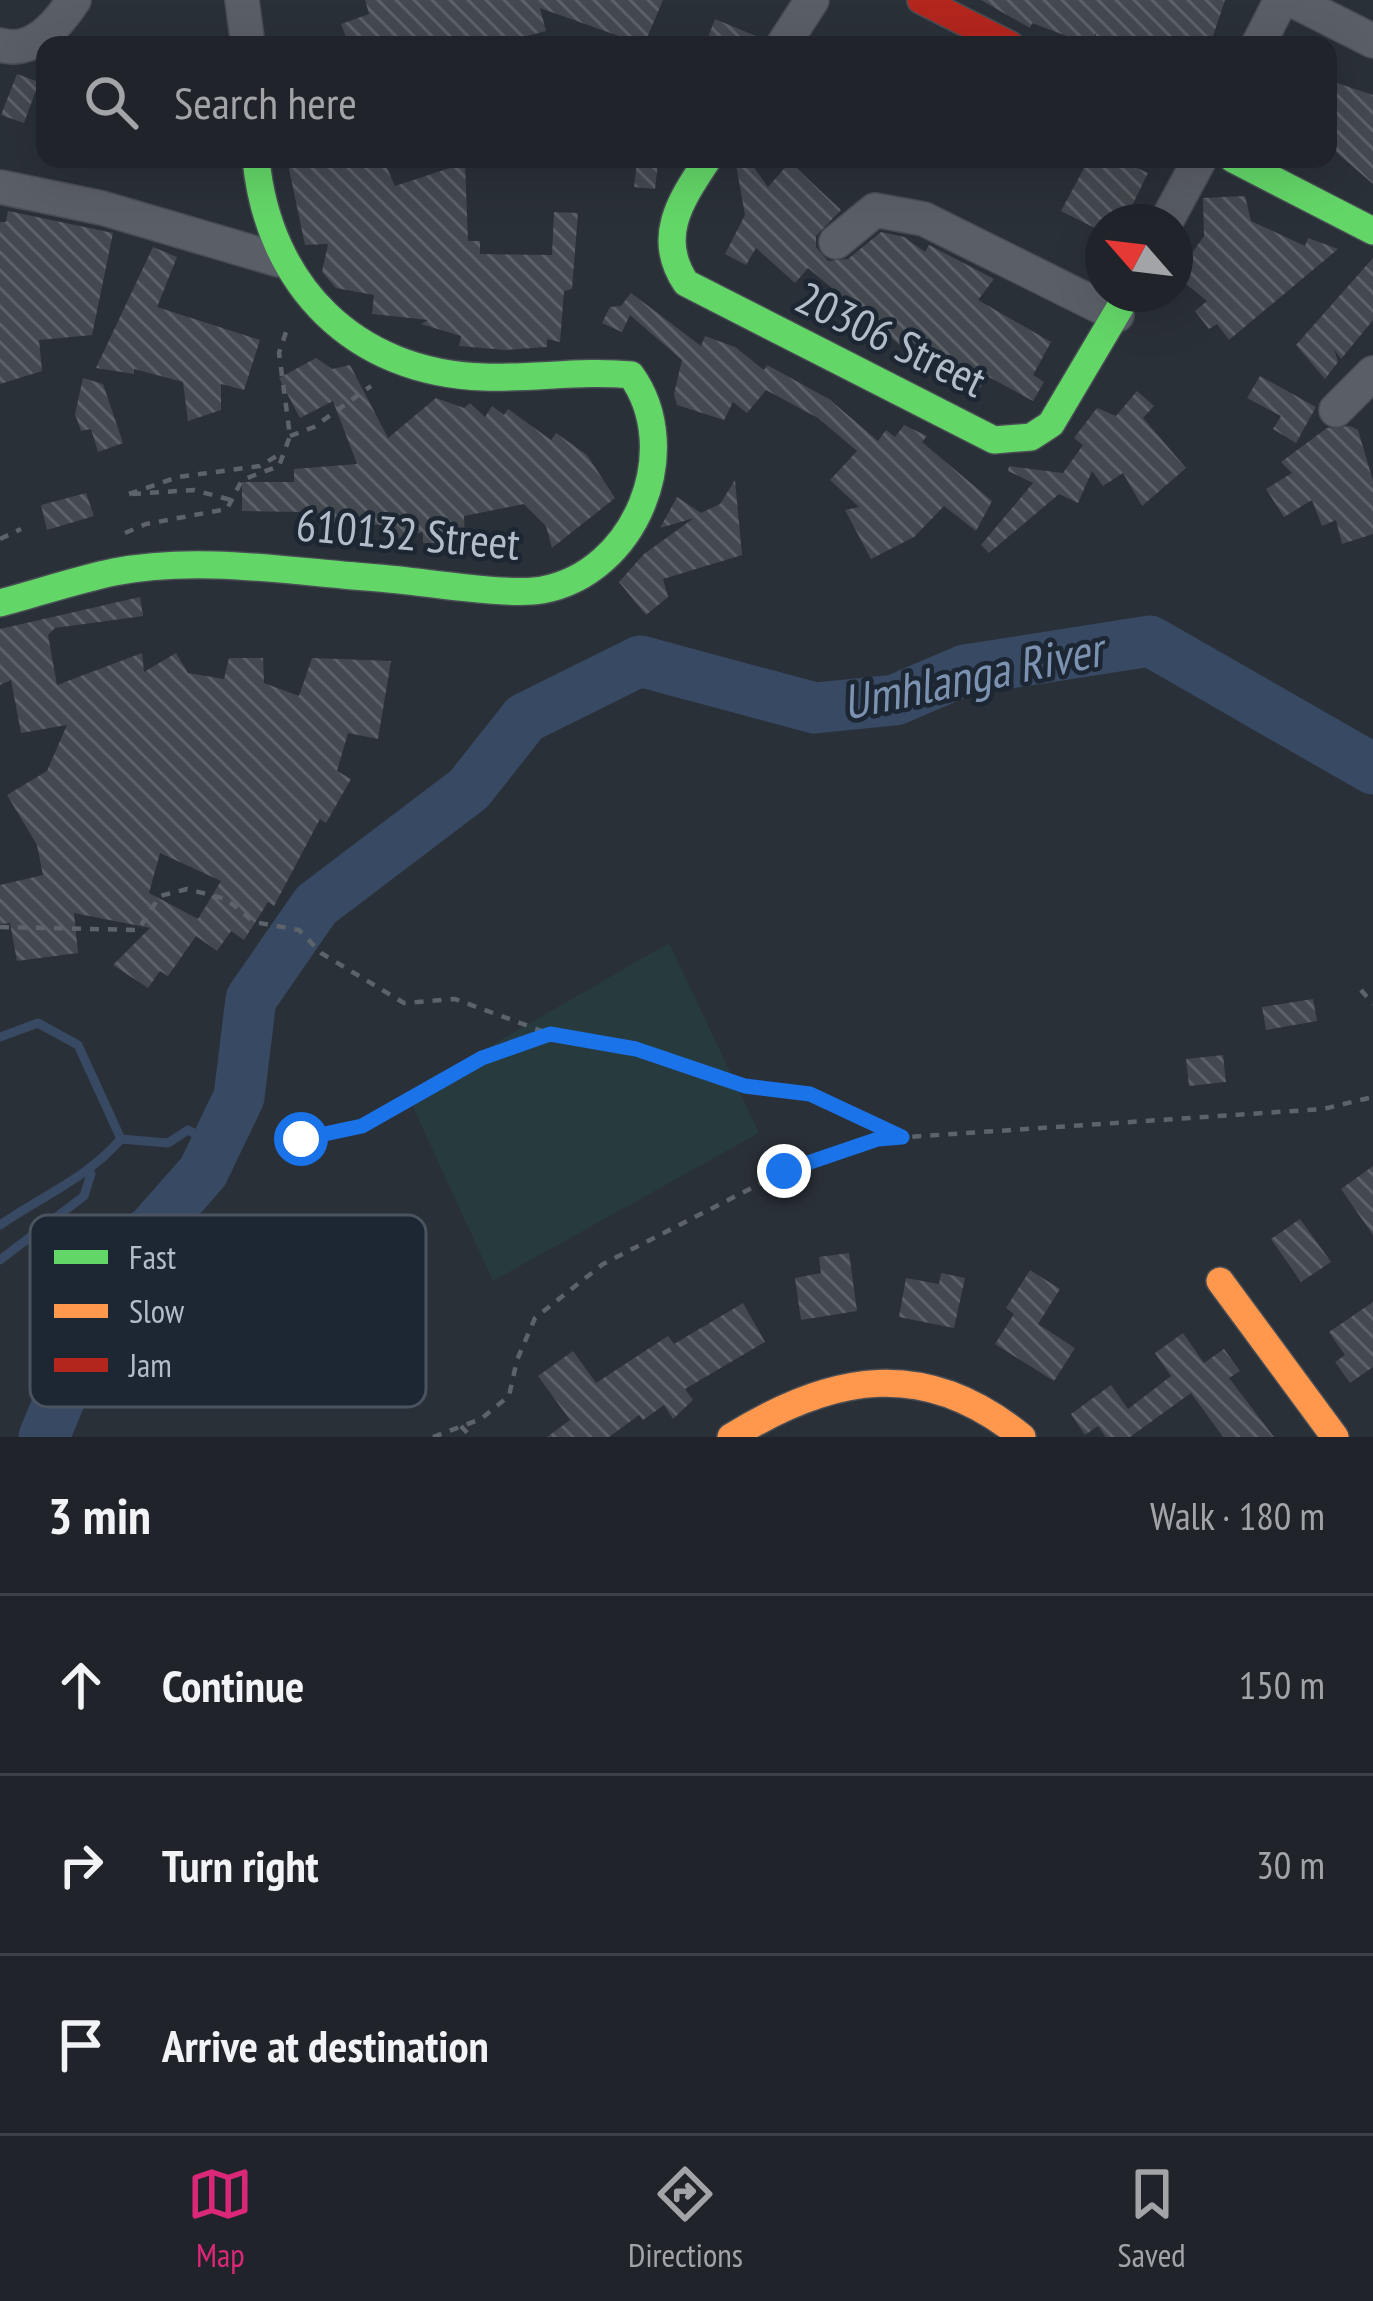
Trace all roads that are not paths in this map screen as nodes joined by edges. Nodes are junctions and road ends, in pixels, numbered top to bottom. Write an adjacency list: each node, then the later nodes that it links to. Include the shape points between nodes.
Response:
1 (74, 0): 7 (street)
2 (242, 0): 8 (street)
3 (812, 0): 9 (street)
4 (922, 0): 10 (street)
5 (1281, 0): 11 (street)
6 (1292, 0): 13 (street)
7 (40, 36)
8 (247, 36)
9 (789, 36)
10 (992, 36)
11 (1263, 36)
12 (36, 39): 14 (street)
13 (1373, 40)
14 (0, 45)
15 (257, 168): 23 (street, 610132 Street, via 262,223)
16 (703, 168): 25 (street, 20306 Street, via 667,236 673,268 686,283 994,440 1031,437 1051,424)
17 (1195, 168): 20 (street)
18 (1250, 168): 21 (street)
19 (0, 187): 23 (street)
20 (1176, 204)
21 (1373, 231)
22 (836, 242): 24 (street, via 875,210 897,211)
23 (278, 260): 28 (street, 610132 Street, via 328,320 412,365 466,376 631,375 650,404 654,446 638,516 617,545 588,572 541,590 217,566 118,571)
24 (1085, 288)
25 (1118, 312)
26 (1373, 373): 27 (street)
27 (1336, 410)
28 (0, 603)
29 (1220, 1281): 32 (street)
30 (731, 1437): 31 (street, via 806,1393 877,1381 949,1394)
31 (1022, 1437)
32 (1335, 1437)

